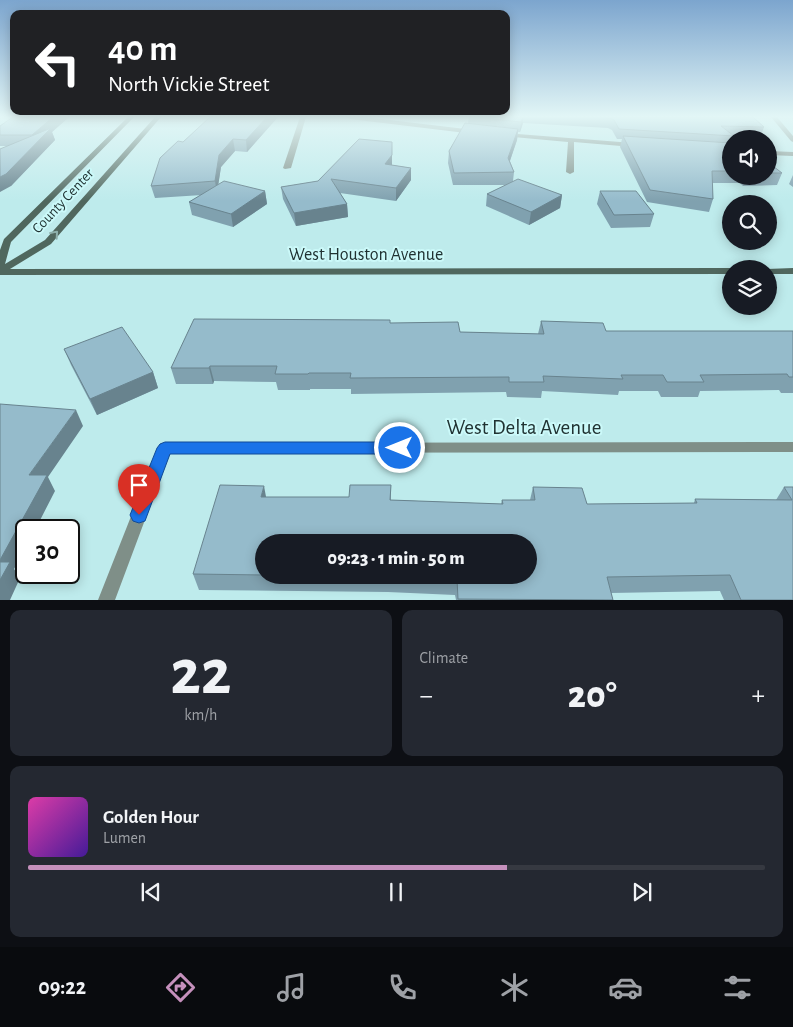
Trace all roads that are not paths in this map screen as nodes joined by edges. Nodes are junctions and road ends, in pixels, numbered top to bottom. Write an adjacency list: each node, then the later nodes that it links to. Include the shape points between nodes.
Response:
1 (103, 145): 11 (street, County Center, via 7,241)
2 (133, 145): 12 (street, County Center, one-way to 2, via 48,242)
3 (294, 145): 9 (street)
4 (571, 145): 10 (street)
5 (629, 145): 6 (street)
6 (644, 146)
7 (777, 153): 8 (street)
8 (793, 154)
9 (287, 168)
10 (570, 172)
11 (0, 266)
12 (0, 271): 13 (street, West Houston Avenue)
13 (722, 271)
14 (777, 271): 15 (street)
15 (793, 271)
16 (793, 447): 17 (street, West Delta Avenue, via 165,448)
17 (106, 600)

